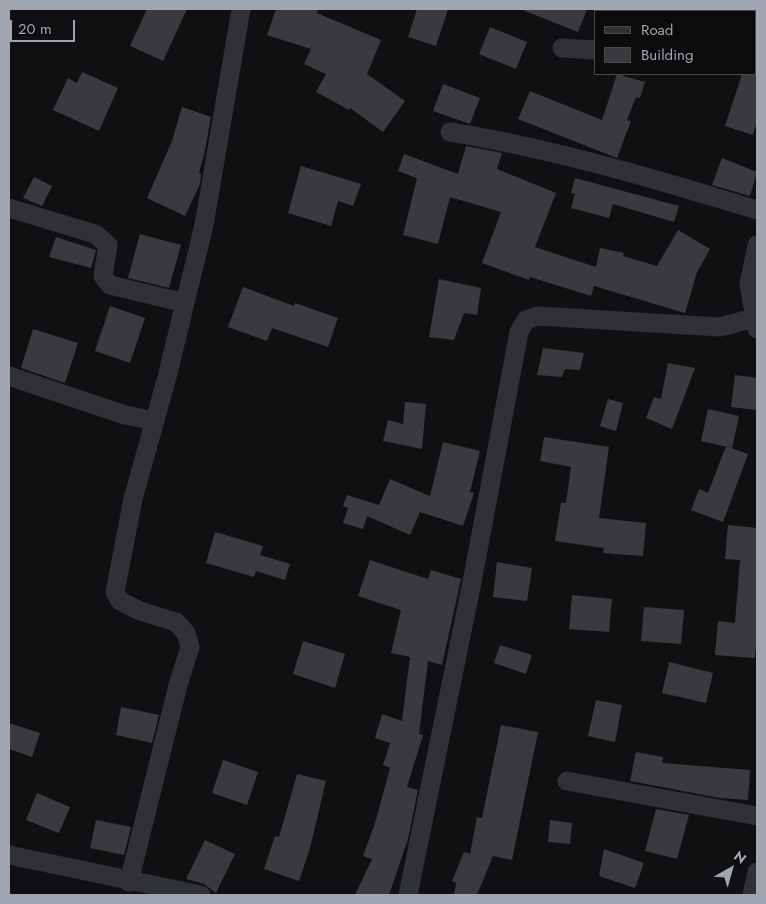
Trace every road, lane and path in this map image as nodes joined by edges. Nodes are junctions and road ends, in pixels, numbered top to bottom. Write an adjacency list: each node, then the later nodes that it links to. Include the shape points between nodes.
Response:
1 (241, 9): 8 (street, via 204,225)
2 (562, 48): 3 (street)
3 (594, 50)
4 (450, 132): 6 (street, via 506,141)
5 (9, 208): 8 (street, via 95,234 108,245 103,276 110,285)
6 (757, 210)
7 (757, 245): 9 (street, via 749,284)
8 (185, 303): 11 (street)
9 (756, 323): 18 (street, via 720,327 538,316 526,320 518,332 472,582)
10 (9, 376): 11 (street, via 125,415)
11 (155, 421): 16 (street, via 133,500 115,592 120,601 140,611 176,622 186,633 190,647)
12 (567, 781): 13 (street)
13 (757, 816)
14 (9, 855): 16 (street)
15 (757, 872): 19 (street)
16 (129, 882): 17 (street)
17 (201, 895)
18 (408, 895)
19 (752, 895)

